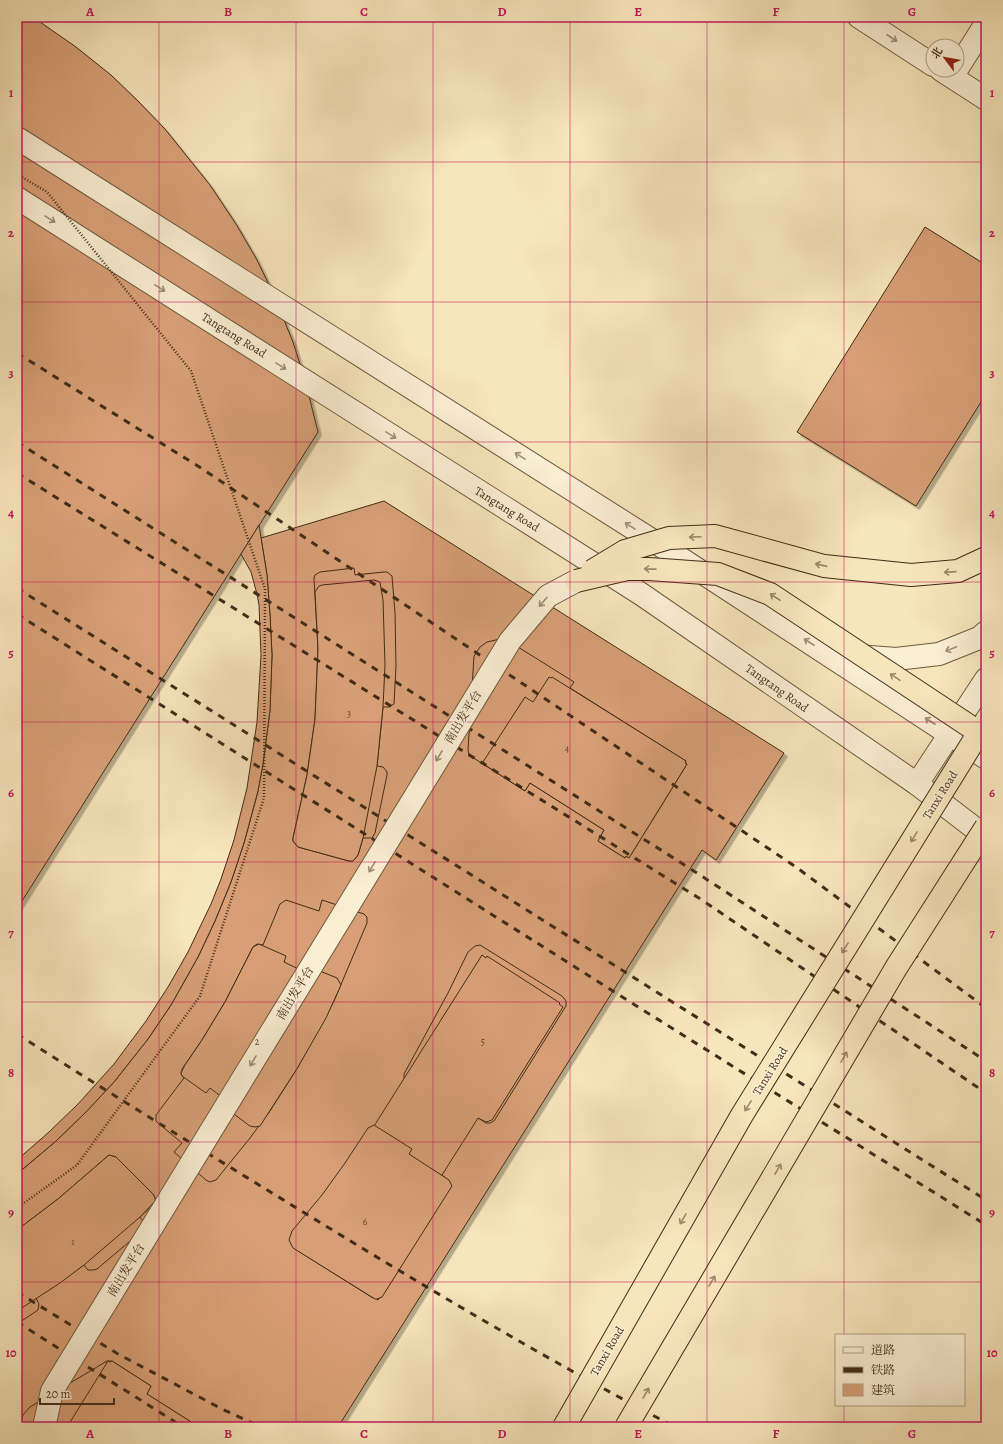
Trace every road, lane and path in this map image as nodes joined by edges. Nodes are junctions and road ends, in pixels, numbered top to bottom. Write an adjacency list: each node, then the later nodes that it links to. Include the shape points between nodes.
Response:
1 (859, 17): 4 (street, one-way to 4)
2 (981, 22): 3 (street)
3 (965, 49)
4 (925, 60)
5 (959, 78): 6 (street)
6 (986, 99)
7 (17, 138): 13 (street, one-way to 7)
8 (17, 174): 22 (path, bridge, via 47,192 191,371 265,589 264,798 200,996 77,1165)
9 (17, 198): 19 (street, Tangtang Road, one-way to 19, via 641,594)
10 (986, 558): 11 (main road, one-way to 11, bridge, via 958,571 911,574 824,566 715,536 668,538 625,551)
11 (576, 581): 17 (main road, one-way to 11, bridge, via 770,594 718,574 627,569); 23 (street, 南出发平台, one-way to 23, bridge, via 548,596 510,641 52,1391)
12 (986, 632): 13 (street, one-way to 13, via 979,638 939,654 896,659)
13 (828, 654): 16 (street, one-way to 13)
14 (986, 679): 16 (street)
15 (986, 721): 24 (main road, Tanxi Road, one-way to 24, bridge, via 742,1115)
16 (949, 734): 18 (street); 19 (street)
17 (986, 737)
18 (986, 758)
19 (918, 784): 21 (street, Tangtang Road)
20 (986, 827): 25 (main road, one-way to 20, bridge, via 896,968)
21 (986, 837)
22 (17, 1208)
23 (44, 1427)
24 (564, 1427)
25 (626, 1427)

